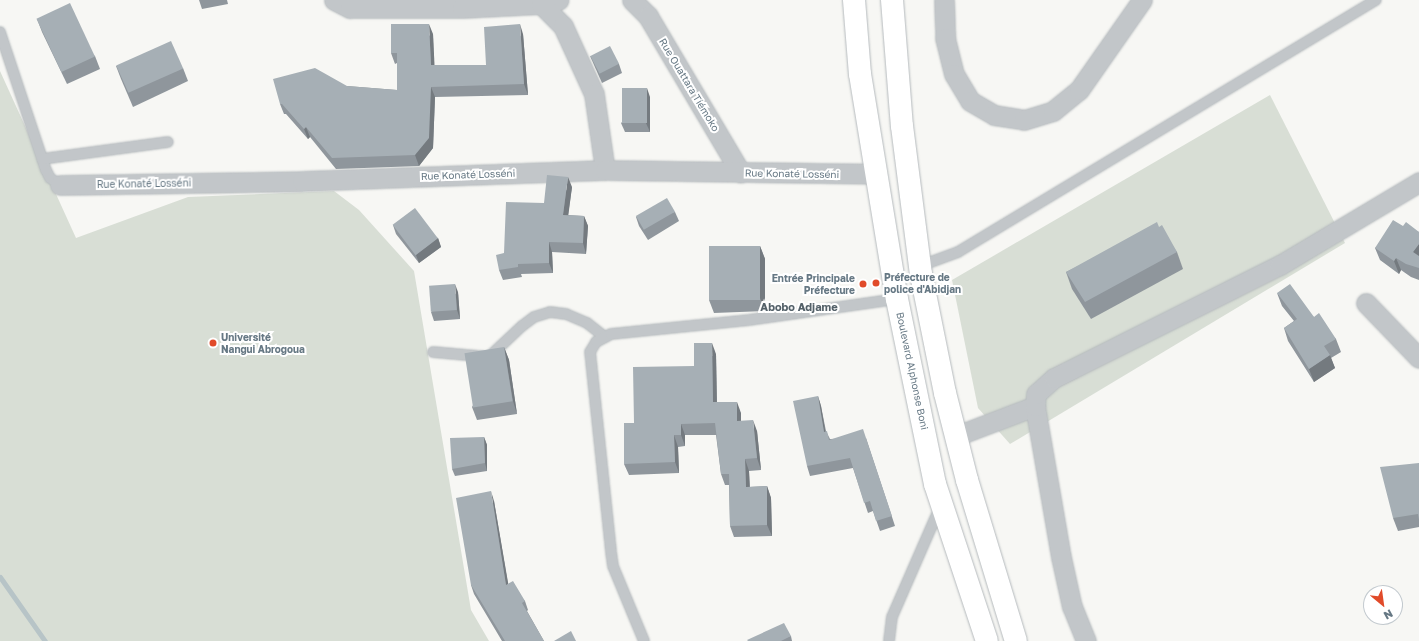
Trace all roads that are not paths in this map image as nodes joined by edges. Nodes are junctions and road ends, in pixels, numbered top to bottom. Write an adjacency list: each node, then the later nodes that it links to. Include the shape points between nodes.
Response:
1 (334, 0): 8 (street, via 350,8 462,8)
2 (632, 0): 13 (street, Rue Ouattara Tiémoko, via 648,16)
3 (854, 0): 14 (main road, Boulevard Alphonse Boni, via 860,74)
4 (892, 0): 17 (main road, via 902,126)
5 (944, 0): 6 (street, via 945,38 954,74 970,101 994,115 1024,120 1053,111 1079,90)
6 (1142, 0)
7 (1376, 0): 17 (lane, via 958,252)
8 (550, 2): 12 (street, via 594,94)
9 (0, 32): 11 (lane)
10 (168, 142): 11 (lane)
11 (42, 159): 16 (lane, via 50,178)
12 (605, 170): 13 (street, Rue Konaté Losséni); 16 (street, Rue Konaté Losséni, via 302,181)
13 (741, 173): 14 (street, Rue Konaté Losséni)
14 (876, 174): 18 (main road, Boulevard Alphonse Boni)
15 (1419, 182): 23 (street, via 1280,265 1054,378 1036,394)
16 (60, 186)
17 (920, 266): 24 (main road)
18 (897, 299): 20 (lane, via 749,320 611,334); 25 (main road, Boulevard Alphonse Boni)
19 (1366, 303): 22 (street)
20 (605, 337): 21 (lane, via 587,323 566,314 550,312 534,317 489,357); 26 (lane, via 596,342 590,352 611,551 613,566)
21 (433, 352)
22 (1419, 358)
23 (1034, 406): 24 (street); 30 (street, via 1069,593)
24 (956, 436): 29 (main road)
25 (941, 503): 27 (lane, via 892,618); 28 (main road, Boulevard Alphonse Boni)
26 (644, 641)
27 (889, 641)
28 (987, 641)
29 (1016, 641)
30 (1086, 641)

